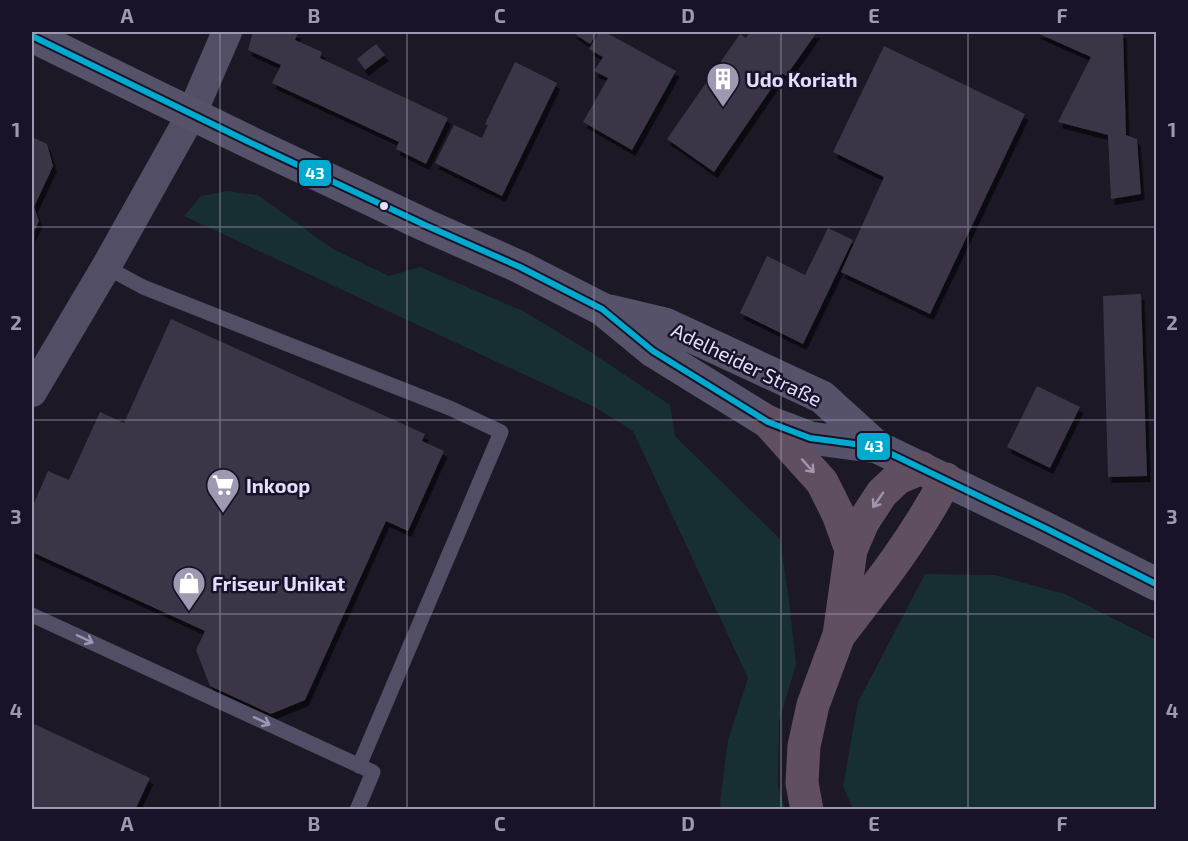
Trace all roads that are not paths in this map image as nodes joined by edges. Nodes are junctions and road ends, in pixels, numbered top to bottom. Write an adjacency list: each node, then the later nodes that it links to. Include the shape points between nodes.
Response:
1 (228, 32): 3 (street)
2 (32, 36): 3 (main road, Adelheider Straße)
3 (191, 115): 4 (street); 5 (main road, Adelheider Straße, via 520,267)
4 (106, 267): 6 (street); 14 (lane, via 143,287 501,432)
5 (659, 338): 7 (main road, Adelheider Straße); 8 (main road, Adelheider Straße, via 822,397)
6 (32, 392)
7 (768, 422): 8 (main road, Adelheider Straße, via 810,438); 10 (highway, one-way to 10, via 822,482)
8 (877, 447): 9 (main road, Adelheider Straße)
9 (934, 474): 10 (highway, one-way to 10, via 898,478 882,493); 11 (main road, Adelheider Straße); 13 (highway, via 932,506 894,564)
10 (851, 549): 13 (highway)
11 (1156, 584)
12 (32, 615): 14 (lane, one-way to 14)
13 (839, 635): 16 (highway, via 813,705 804,746 802,783)
14 (359, 766): 15 (lane, via 373,772)
15 (357, 810)
16 (807, 810)

